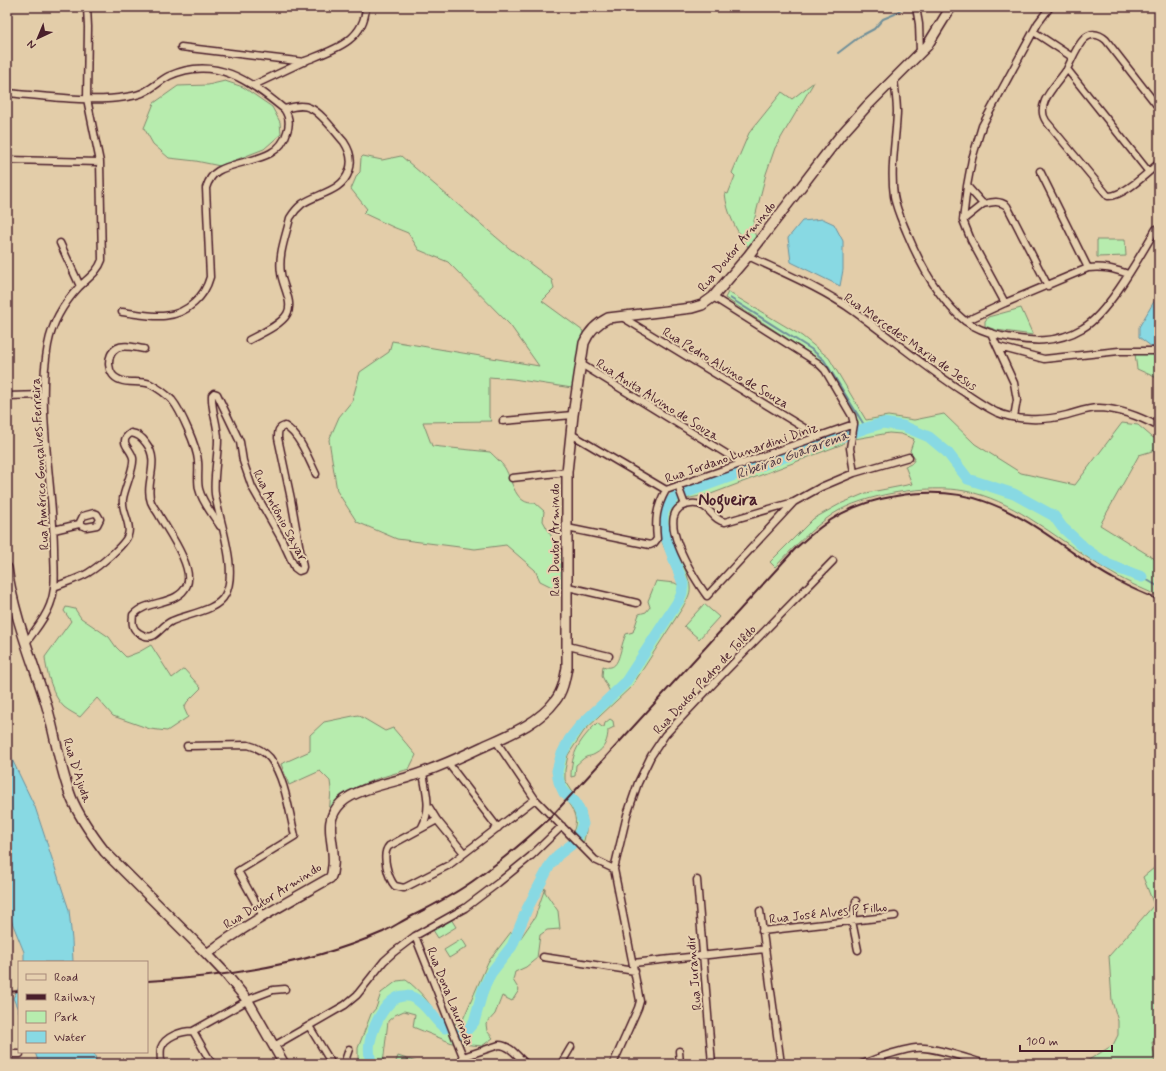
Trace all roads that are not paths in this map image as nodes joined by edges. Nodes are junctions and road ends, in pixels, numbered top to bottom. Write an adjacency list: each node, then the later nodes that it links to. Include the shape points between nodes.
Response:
1 (87, 7): 15 (street, Rua Américo Gonçalves Ferreira)
2 (366, 7): 10 (street, via 360,28 347,43)
3 (916, 7): 8 (street)
4 (951, 7): 8 (street, Rua Doutor Armindo)
5 (1050, 7): 6 (street)
6 (1034, 32): 9 (street); 23 (street, via 982,126)
7 (181, 47): 10 (street)
8 (920, 53): 12 (street, Rua Doutor Armindo)
9 (1072, 57): 11 (street); 16 (street, via 1081,41 1094,34 1102,36)
10 (305, 62): 13 (street)
11 (1067, 69): 22 (street); 22 (street, via 1044,101 1042,111 1046,121 1108,196 1122,192)
12 (894, 78): 28 (street, Rua Doutor Armindo, via 840,136); 37 (street, via 894,196 899,215 928,277 945,300)
13 (254, 86): 15 (street, via 222,70 201,68 176,73 140,94); 17 (street)
14 (7, 93): 15 (street)
15 (88, 99): 19 (street, Rua Américo Gonçalves Ferreira)
16 (1159, 108)
17 (286, 111): 35 (street, via 289,125 286,136 278,148 266,156 218,171 208,182 206,188 210,276 206,291 184,311 168,316); 39 (street, via 294,106 314,110 348,147 350,168 348,175 338,186 303,203 290,218 280,256 280,272 289,311 283,320)
18 (7, 160): 19 (street)
19 (100, 162): 31 (street, Rua Américo Gonçalves Ferreira, via 102,260 96,272)
20 (1159, 163): 22 (street)
21 (1040, 171): 29 (street)
22 (1148, 171)
23 (967, 186): 24 (street); 25 (street)
24 (983, 204): 25 (street); 32 (street, via 997,202 1007,206)
25 (963, 220): 34 (street)
26 (1156, 229): 30 (street)
27 (60, 243): 31 (street)
28 (748, 256): 33 (street, Rua Doutor Armindo); 47 (street, Rua Mercedes Maria de Jesus, via 816,289 854,311 937,375 996,412)
29 (1088, 268): 30 (street, via 1110,267); 32 (street)
30 (1128, 274): 38 (street, via 1098,315 1084,328 1067,336 1031,341)
31 (80, 286): 44 (street, Rua Américo Gonçalves Ferreira, via 58,316 52,331 45,362)
32 (1048, 286): 34 (street)
33 (713, 297): 36 (street, Rua Doutor Armindo, via 692,308); 49 (street, via 818,363 852,416)
34 (1005, 303): 37 (street)
35 (122, 312)
36 (621, 316): 43 (street, Rua Doutor Armindo, via 608,318 592,328 584,343); 52 (street, Rua Pedro Alvino de Souza)
37 (966, 321): 38 (street)
38 (991, 333): 40 (street)
39 (249, 340)
40 (999, 347): 42 (street, via 1044,359 1119,351); 47 (street, via 1014,382)
41 (144, 348): 66 (street, via 122,346 116,349 109,364 110,371 119,380 149,384 161,390 172,401 186,424 197,454 199,490 202,498)
42 (1159, 351)
43 (582, 364): 46 (street, Rua Doutor Armindo); 54 (street, Rua Anita Alvino de Souza)
44 (44, 395): 45 (street); 65 (street, Rua Américo Gonçalves Ferreira)
45 (7, 396)
46 (573, 415): 48 (street); 51 (street, Rua Doutor Armindo)
47 (1014, 417): 50 (street, Rua Mercedes Maria de Jesus, via 1052,419 1099,408 1134,415)
48 (503, 421)
49 (854, 427): 52 (street, Rua Jordano Lunardini Diniz); 56 (street, via 850,448)
50 (1159, 427)
51 (571, 434): 55 (street, Rua Doutor Armindo); 60 (street)
52 (819, 437): 54 (street, Rua Jordano Lunardini Diniz)
53 (909, 457): 56 (street)
54 (743, 464): 59 (street, Rua Jordano Lunardini Diniz)
55 (567, 472): 58 (street); 64 (street, Rua Doutor Armindo)
56 (854, 473): 61 (street)
57 (316, 474): 66 (street, Rua Antônio Sayar, via 301,444 290,429 285,426 280,428 278,438 303,567 298,571 252,487 242,461 240,442 217,394 214,393 212,401 218,439 215,493)
58 (512, 478)
59 (679, 488): 60 (street, Rua Jordano Lunardini Diniz); 62 (street)
60 (666, 490): 64 (street, Rua Jordano Lunardini Diniz, via 657,509 657,539 650,545)
61 (794, 502): 62 (street, via 724,522 719,521 701,505); 62 (street, via 707,596 695,580 673,525 675,513)
62 (685, 503)
63 (79, 524): 65 (street)
64 (567, 528): 70 (street, Rua Doutor Armindo)
65 (54, 530): 69 (street, Rua Américo Gonçalves Ferreira)
66 (223, 531): 69 (street, via 230,578 226,595 210,608 170,621 153,637 148,638 136,631 132,624 132,615 143,607 178,596 185,589 188,578 180,552 151,502 152,454 143,438 131,433 127,435 125,445 134,460 122,501 129,528 128,535 122,545 90,572)
67 (833, 561): 86 (street, Rua Doutor Pedro de Tolêdo, via 665,735 638,783)
68 (7, 568): 72 (street, Rua D'Ajuda)
69 (54, 587): 72 (street, Rua Américo Gonçalves Ferreira, via 50,605)
70 (568, 587): 71 (street); 73 (street, Rua Doutor Armindo)
71 (637, 603)
72 (26, 643): 97 (street, Rua D'Ajuda, via 45,701 64,776 80,816 105,852)
73 (568, 646): 74 (street); 75 (street, Rua Doutor Armindo, via 567,666 556,700 534,720)
74 (609, 656)
75 (496, 741): 77 (street, Rua Doutor Armindo); 79 (street)
76 (187, 746): 90 (street, via 248,745 269,756 280,776 295,836 238,871)
77 (448, 763): 78 (street, Rua Doutor Armindo); 84 (street)
78 (423, 773): 80 (street); 90 (street, Rua Doutor Armindo, via 370,788 342,802 333,813 330,822 334,861 330,878)
79 (534, 799): 82 (street); 84 (street)
80 (429, 807): 81 (street); 83 (street)
81 (437, 820): 83 (street); 85 (street)
82 (562, 826): 86 (street, via 595,860); 94 (street, via 531,856 465,908)
83 (422, 827): 85 (street, via 386,849 385,857 395,886 404,888 438,871)
84 (498, 828): 85 (street)
85 (464, 853)
86 (614, 869): 100 (street, Rua Doutor Pedro de Tolêdo)
87 (697, 880): 98 (street, Rua Jurandir)
88 (856, 900): 92 (street)
89 (760, 911): 93 (street)
90 (263, 916): 97 (street, Rua Doutor Armindo, via 228,937)
91 (895, 916): 92 (street, Rua José Alves P Filho)
92 (852, 921): 93 (street, Rua José Alves P Filho); 96 (street)
93 (762, 931): 95 (street)
94 (415, 936): 104 (street, via 384,961 346,1005); 112 (street, Rua Dona Laurinda)
95 (765, 949): 98 (street); 124 (street)
96 (858, 950)
97 (207, 954): 103 (street, Rua D'Ajuda)
98 (703, 956): 100 (street); 123 (street, Rua Jurandir)
99 (542, 957): 101 (street)
100 (633, 963): 101 (street, Rua Doutor Pedro de Tolêdo)
101 (634, 971): 121 (street, Rua Doutor Pedro de Tolêdo, via 640,1001)
102 (285, 989): 103 (street, via 273,990)
103 (248, 1001): 105 (street); 106 (street, Rua D'Ajuda)
104 (310, 1026): 106 (street); 116 (street)
105 (193, 1031): 113 (street, via 175,1035 164,1042 161,1047); 114 (street)
106 (274, 1046): 115 (street, Rua D'Ajuda)
107 (570, 1047): 120 (street)
108 (349, 1049): 117 (street)
109 (679, 1051): 122 (street)
110 (7, 1054): 111 (street)
111 (20, 1054)
112 (463, 1057): 118 (street, Rua Dona Laurinda); 119 (street, via 504,1045)
113 (161, 1064)
114 (212, 1064)
115 (284, 1064)
116 (332, 1064)
117 (344, 1064)
118 (466, 1064)
119 (526, 1064)
120 (561, 1064)
121 (613, 1064)
122 (680, 1064)
123 (712, 1064)
124 (781, 1064)
125 (862, 1064): 126 (street, via 892,1053 917,1048 931,1049)
126 (986, 1064)

